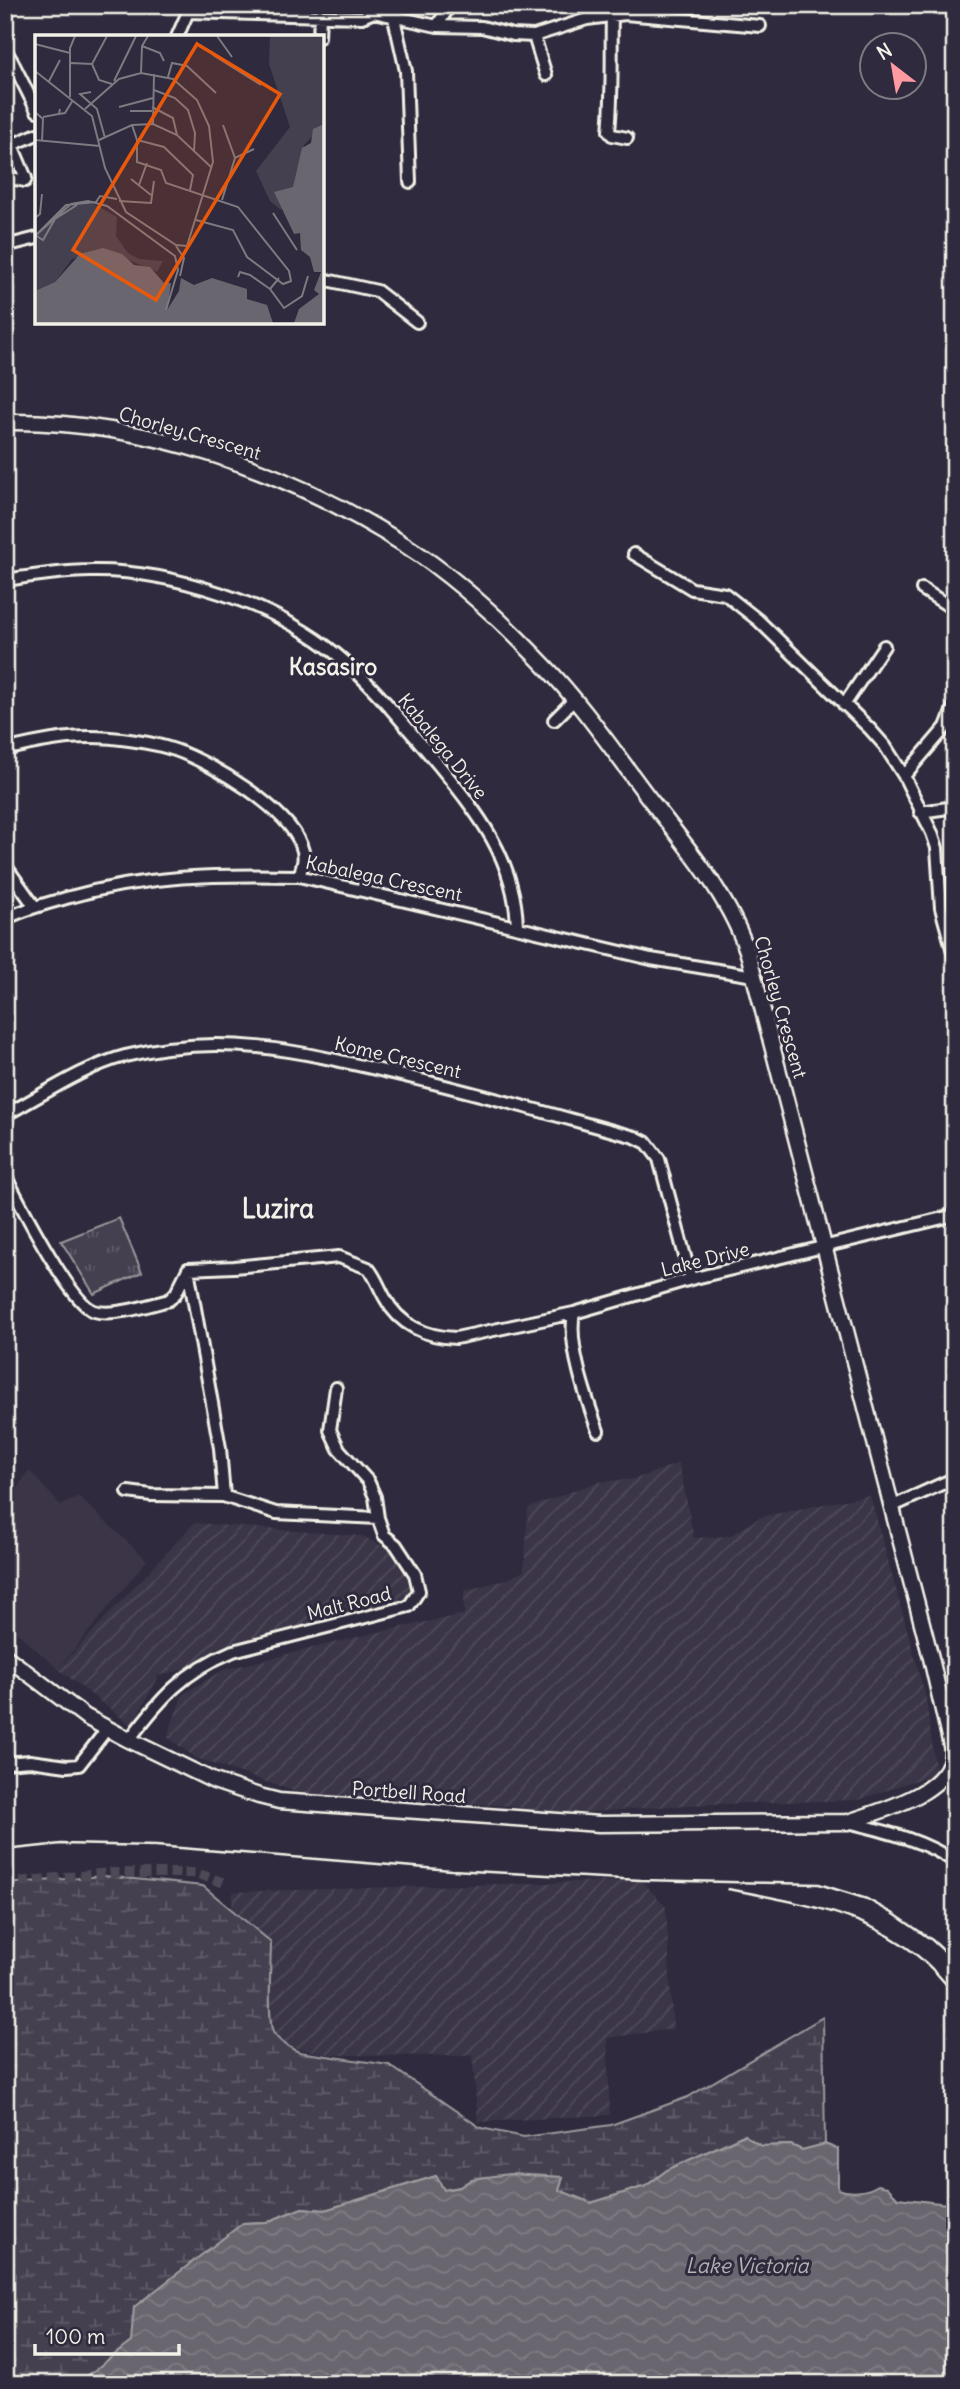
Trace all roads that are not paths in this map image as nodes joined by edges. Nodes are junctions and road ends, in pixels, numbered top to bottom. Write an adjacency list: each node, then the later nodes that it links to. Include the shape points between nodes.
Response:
1 (450, 5): 7 (street)
2 (186, 8): 4 (street); 9 (street)
3 (373, 9): 4 (street, via 362,17); 6 (street)
4 (320, 15): 10 (street)
5 (612, 15): 8 (street); 11 (street); 17 (street, via 609,131)
6 (394, 18): 7 (street); 19 (street, via 406,71)
7 (437, 26): 11 (street, via 482,27)
8 (761, 26)
9 (178, 35)
10 (319, 35)
11 (534, 36): 14 (street)
12 (5, 49): 13 (street)
13 (9, 63): 15 (street)
14 (546, 75)
15 (35, 108)
16 (35, 135): 18 (street, via 12,145 24,181)
17 (627, 138)
18 (5, 177)
19 (410, 182)
20 (35, 238): 21 (street)
21 (5, 246)
22 (324, 279): 23 (street, via 377,291)
23 (417, 322)
24 (5, 422): 30 (main road, Chorley Crescent, via 64,423 147,437 235,461 338,506 409,547 460,586 522,643)
25 (634, 554): 32 (street, via 692,589 723,593 758,620)
26 (5, 580): 42 (street, Kabalega Drive, via 91,570 155,577 258,607 317,639 393,711 488,832 509,873)
27 (922, 589): 28 (street)
28 (955, 610)
29 (884, 646): 32 (street)
30 (574, 700): 33 (street); 44 (main road, Chorley Crescent, via 720,895 744,941)
31 (955, 704): 35 (street, via 948,724)
32 (844, 705): 35 (street, via 886,746)
33 (554, 720)
34 (5, 750): 39 (street, via 91,737 175,750 227,775 275,811 303,848)
35 (904, 776): 37 (street)
36 (955, 804): 37 (street)
37 (920, 812): 43 (street, via 937,848 941,908)
38 (5, 865): 40 (street)
39 (299, 876): 40 (street, Kabalega Crescent, via 141,880); 42 (street, Kabalega Crescent)
40 (34, 907): 41 (street, Kabalega Crescent)
41 (5, 919)
42 (517, 926): 44 (street, Kabalega Crescent, via 651,959)
43 (955, 959)
44 (754, 976): 48 (main road, Chorley Crescent)
45 (5, 1115): 50 (street, Kome Crescent, via 98,1066 169,1047 279,1048 431,1082 647,1143 659,1159)
46 (5, 1175): 49 (street, via 40,1239 90,1309 111,1313 169,1300)
47 (955, 1215): 48 (street, Lake Drive)
48 (825, 1249): 50 (street, Lake Drive); 57 (main road, Chorley Crescent)
49 (188, 1269): 51 (street, Lake Drive, via 339,1257 372,1272 385,1300 405,1323 438,1336 464,1338); 56 (street, via 220,1448)
50 (691, 1279): 51 (street, Lake Drive)
51 (574, 1313): 53 (street, via 572,1337)
52 (336, 1388): 58 (street, Malt Road, via 330,1430 339,1449 368,1482)
53 (598, 1431)
54 (955, 1478): 57 (street)
55 (128, 1492): 56 (street)
56 (224, 1496): 58 (street, via 287,1514)
57 (891, 1507): 63 (main road, Chorley Crescent, via 931,1658 951,1761 933,1787)
58 (377, 1518): 61 (street, Malt Road, via 384,1535 415,1574 419,1591 410,1605 226,1654 169,1690)
59 (5, 1656): 60 (main road, Portbell Road)
60 (107, 1729): 61 (main road, Portbell Road); 62 (street, via 79,1765)
61 (130, 1740): 63 (main road, Portbell Road, via 214,1781 279,1801 599,1824)
62 (5, 1763)
63 (848, 1822): 64 (street, via 929,1847)
64 (955, 1862)

